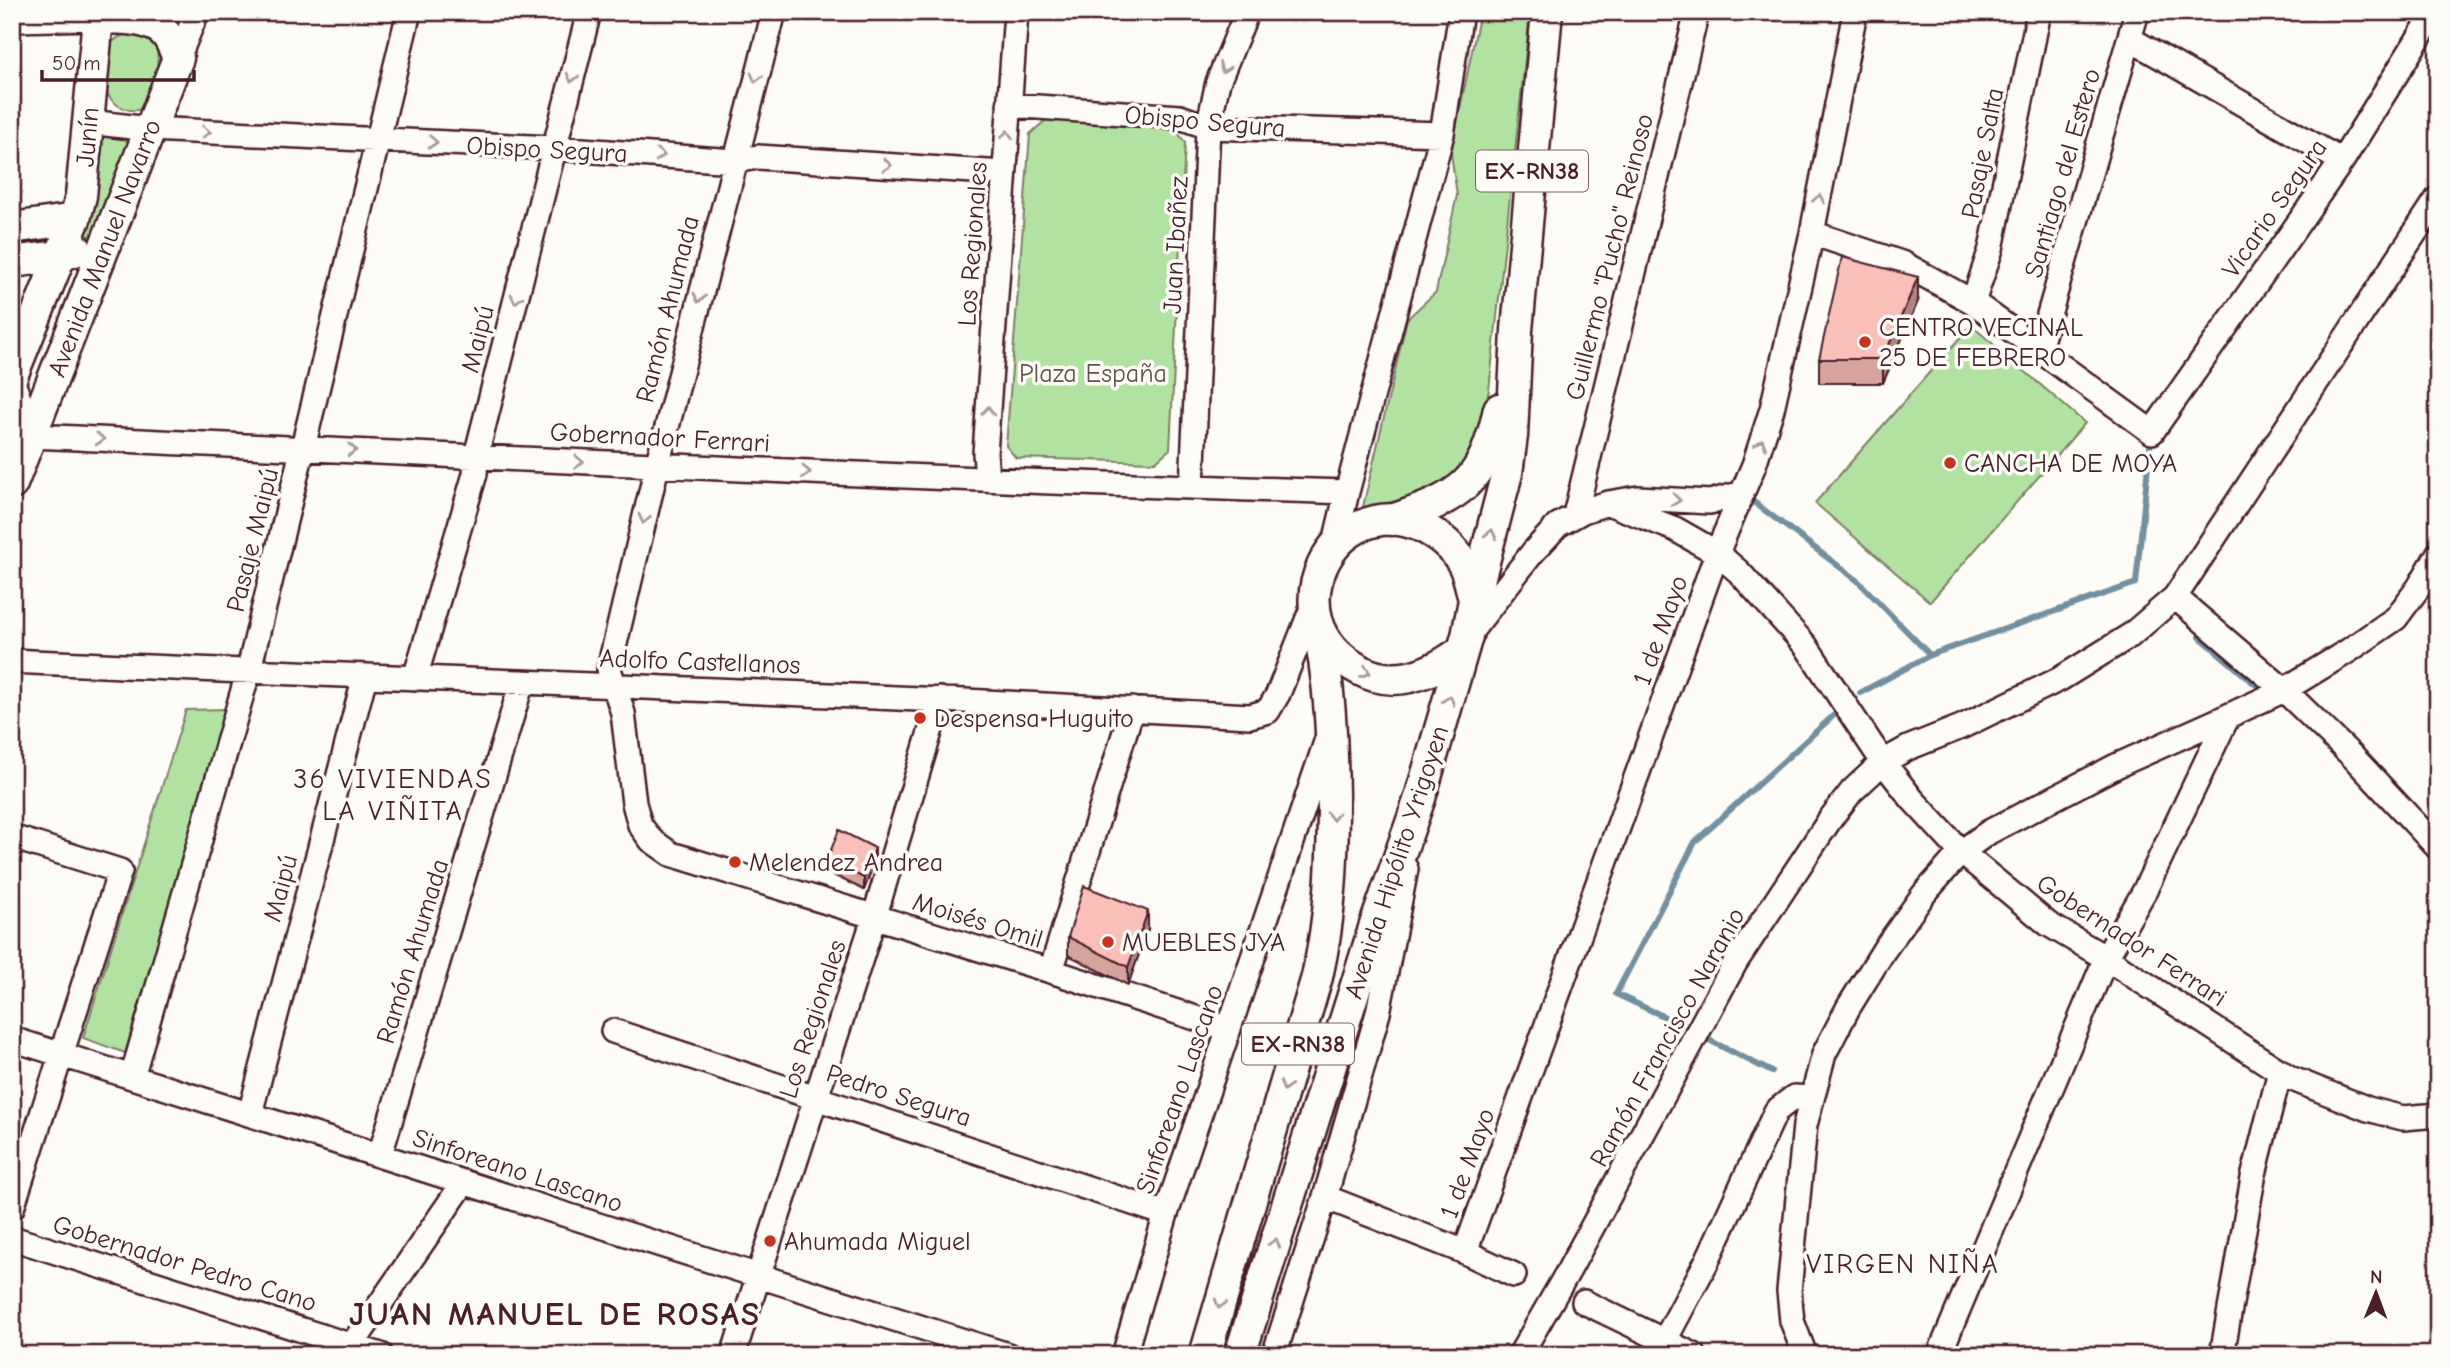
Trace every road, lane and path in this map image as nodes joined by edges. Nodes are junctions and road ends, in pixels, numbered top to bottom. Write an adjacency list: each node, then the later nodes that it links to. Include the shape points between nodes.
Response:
1 (197, 12): 17 (street, Avenida Manuel Navarro)
2 (409, 12): 23 (street, Pasaje Maipú)
3 (589, 12): 24 (street, Maipú, one-way to 24)
4 (774, 12): 25 (street, Ramón Ahumada, one-way to 25)
5 (1016, 12): 18 (street, Los Regionales)
6 (1247, 12): 20 (street, Juan Ibañez, one-way to 20, via 1218,82)
7 (1461, 12): 22 (street)
8 (1547, 12): 38 (main road, EX-RN38)
9 (1697, 12): 51 (street, Guillermo "Pucho" Reinoso)
10 (1855, 12): 31 (street, 1 de Mayo, one-way to 10)
11 (2039, 12): 36 (street, Pasaje Salta, via 1991,248)
12 (2137, 12): 16 (street, Santiago del Estero)
13 (2435, 12): 26 (street, Vicario Segura)
14 (98, 15): 15 (street); 17 (main road, via 155,25 167,35); 19 (main road, Junín)
15 (12, 20)
16 (2130, 39): 26 (street); 39 (street, Santiago del Estero)
17 (178, 58): 21 (main road, Avenida Manuel Navarro)
18 (1009, 105): 20 (street, Obispo Segura, via 1180,117); 27 (street, Los Regionales, one-way to 18)
19 (89, 122): 21 (street, Obispo Segura); 29 (main road, Junín)
20 (1208, 127): 22 (street, Obispo Segura); 47 (street, Juan Ibañez)
21 (149, 130): 23 (street, Obispo Segura, one-way to 23); 32 (main road, Avenida Manuel Navarro)
22 (1442, 134): 48 (street)
23 (378, 140): 24 (street, Obispo Segura, one-way to 24); 42 (street, Pasaje Maipú)
24 (554, 148): 25 (street, Obispo Segura, one-way to 25); 43 (street, Maipú, one-way to 43)
25 (734, 161): 27 (street, Obispo Segura, one-way to 27, via 758,157); 44 (street, Ramón Ahumada, one-way to 44)
26 (2342, 161): 39 (street, Vicario Segura, via 2152,432)
27 (1004, 173): 45 (street, Los Regionales, one-way to 27, via 985,453)
28 (2438, 198): 56 (street, Ramón Francisco Naranio)
29 (75, 219): 30 (main road); 33 (main road, Avenida Manuel Navarro)
30 (12, 229)
31 (1812, 233): 36 (street, via 1904,264); 49 (street, 1 de Mayo, one-way to 31, via 1772,409)
32 (108, 238): 33 (main road); 41 (main road, Avenida Manuel Navarro)
33 (60, 256): 34 (main road); 37 (main road, Avenida Manuel Navarro)
34 (12, 262)
35 (12, 269): 37 (main road, via 30,283)
36 (1973, 302): 39 (street)
37 (37, 314): 40 (main road, Avenida Manuel Navarro)
38 (1517, 330): 52 (main road, EX-RN38, via 1483,463 1465,487); 57 (main road, EX-RN38, one-way to 38, via 1507,473)
39 (2039, 349)
40 (12, 377): 41 (street)
41 (32, 436): 42 (street, Gobernador Ferrari, one-way to 42); 46 (main road, Avenida Manuel Navarro)
42 (303, 448): 43 (street, Gobernador Ferrari, one-way to 43); 61 (street, Pasaje Maipú)
43 (476, 456): 44 (street, Gobernador Ferrari, one-way to 44); 63 (street, Maipú, via 475,474)
44 (657, 466): 45 (street, Gobernador Ferrari, one-way to 45); 65 (street, Ramón Ahumada, one-way to 65, via 609,669)
45 (988, 479): 47 (street, Gobernador Ferrari)
46 (12, 484)
47 (1192, 487): 48 (street, Gobernador Ferrari)
48 (1347, 492): 53 (street)
49 (1742, 493): 50 (street, one-way to 49, via 1638,498 1710,502); 54 (street, 1 de Mayo)
50 (1608, 503): 51 (street); 54 (street, Gobernador Ferrari)
51 (1575, 515): 59 (street, via 1558,525 1533,552)
52 (1391, 521): 53 (main road, EX-RN38, via 1366,525); 57 (main road, EX-RN38, via 1413,524 1452,547 1464,566)
53 (1334, 547): 58 (main road, EX-RN38, via 1318,573)
54 (1717, 553): 71 (street, Gobernador Ferrari, via 1806,646); 96 (street, 1 de Mayo)
55 (2438, 554): 66 (street, via 2396,618)
56 (2175, 597): 66 (street); 71 (street, Ramón Francisco Naranio, via 2131,635 2060,679)
57 (1474, 600): 59 (main road, EX-RN38)
58 (1315, 612): 59 (main road, one-way to 59, via 1328,644 1345,662 1367,674 1417,676 1441,667); 68 (street, Adolfo Castellanos, via 1268,711 1250,716); 70 (main road, Avenida Hipólito Yrigoyen / EX-RN38, via 1327,666)
59 (1465, 643): 72 (main road, Avenida Hipólito Yrigoyen / EX-RN38, one-way to 59)
60 (12, 662): 61 (street, Adolfo Castellanos)
61 (248, 673): 62 (street, Adolfo Castellanos); 85 (street, Pasaje Maipú)
62 (365, 676): 63 (street, Adolfo Castellanos); 88 (street, Maipú)
63 (415, 678): 64 (street, Adolfo Castellanos)
64 (522, 682): 65 (street, Adolfo Castellanos); 90 (street, Ramón Ahumada)
65 (616, 686): 67 (street, Adolfo Castellanos); 76 (street, Ramón Ahumada, via 640,825)
66 (2284, 690): 69 (street); 74 (street)
67 (940, 699): 68 (street, Adolfo Castellanos); 77 (street, Los Regionales)
68 (1132, 709): 79 (street)
69 (2228, 716): 75 (street, via 2116,766 1989,832); 78 (street, via 2144,892)
70 (1332, 723): 80 (street, Sinforeano Lascano); 106 (main road, Avenida Hipólito Yrigoyen / EX-RN38, one-way to 106, via 1331,901 1326,939)
71 (1883, 762): 75 (street, Gobernador Ferrari); 109 (street, Ramón Francisco Naranio, via 1831,818 1735,963)
72 (1420, 798): 92 (street, via 1378,1013); 107 (main road, Avenida Hipólito Yrigoyen / EX-RN38, one-way to 72, via 1375,925)
73 (12, 836): 83 (street, via 120,871)
74 (2438, 848)
75 (1962, 852): 78 (street, Gobernador Ferrari, via 2048,924); 87 (street, via 1924,894 1855,996 1824,1054)
76 (671, 854): 77 (street, Moisés Omil)
77 (873, 918): 79 (street, Moisés Omil); 86 (street, Los Regionales)
78 (2106, 958): 84 (street, Gobernador Ferrari); 112 (street)
79 (1051, 971): 80 (street, Moisés Omil)
80 (1228, 1029): 94 (street, Sinforeano Lascano)
81 (613, 1031): 86 (street, Pedro Segura)
82 (12, 1039): 83 (street, Sinforeano Lascano)
83 (62, 1054): 85 (street, Sinforeano Lascano); 93 (street)
84 (2280, 1071): 89 (street, Gobernador Ferrari, via 2368,1110 2403,1118); 113 (street, via 2253,1178)
85 (132, 1077): 88 (street, Sinforeano Lascano)
86 (816, 1097): 94 (street, Pedro Segura); 98 (street, Los Regionales)
87 (1812, 1098): 100 (street, via 1794,1097 1776,1111); 111 (street, via 1803,1139 1789,1292 1792,1321)
88 (250, 1114): 90 (street, Sinforeano Lascano)
89 (2438, 1115)
90 (380, 1155): 91 (street, Sinforeano Lascano)
91 (464, 1182): 98 (street, Sinforeano Lascano); 101 (street)
92 (1325, 1197): 96 (street); 108 (street)
93 (12, 1208)
94 (1166, 1214): 105 (street, Sinforeano Lascano)
95 (12, 1238): 101 (street, Gobernador Pedro Cano)
96 (1465, 1252): 97 (street)
97 (1514, 1275)
98 (759, 1276): 103 (street, Los Regionales); 104 (street, Sinforeano Lascano)
99 (1584, 1302): 100 (street)
100 (1661, 1348): 110 (street)
101 (351, 1350): 102 (street, Gobernador Pedro Cano)
102 (381, 1355)
103 (733, 1355)
104 (1008, 1355)
105 (1125, 1355)
106 (1205, 1355)
107 (1240, 1355)
108 (1274, 1355)
109 (1520, 1355)
110 (1694, 1355)
111 (1805, 1355)
112 (1939, 1355)
113 (2222, 1355)

